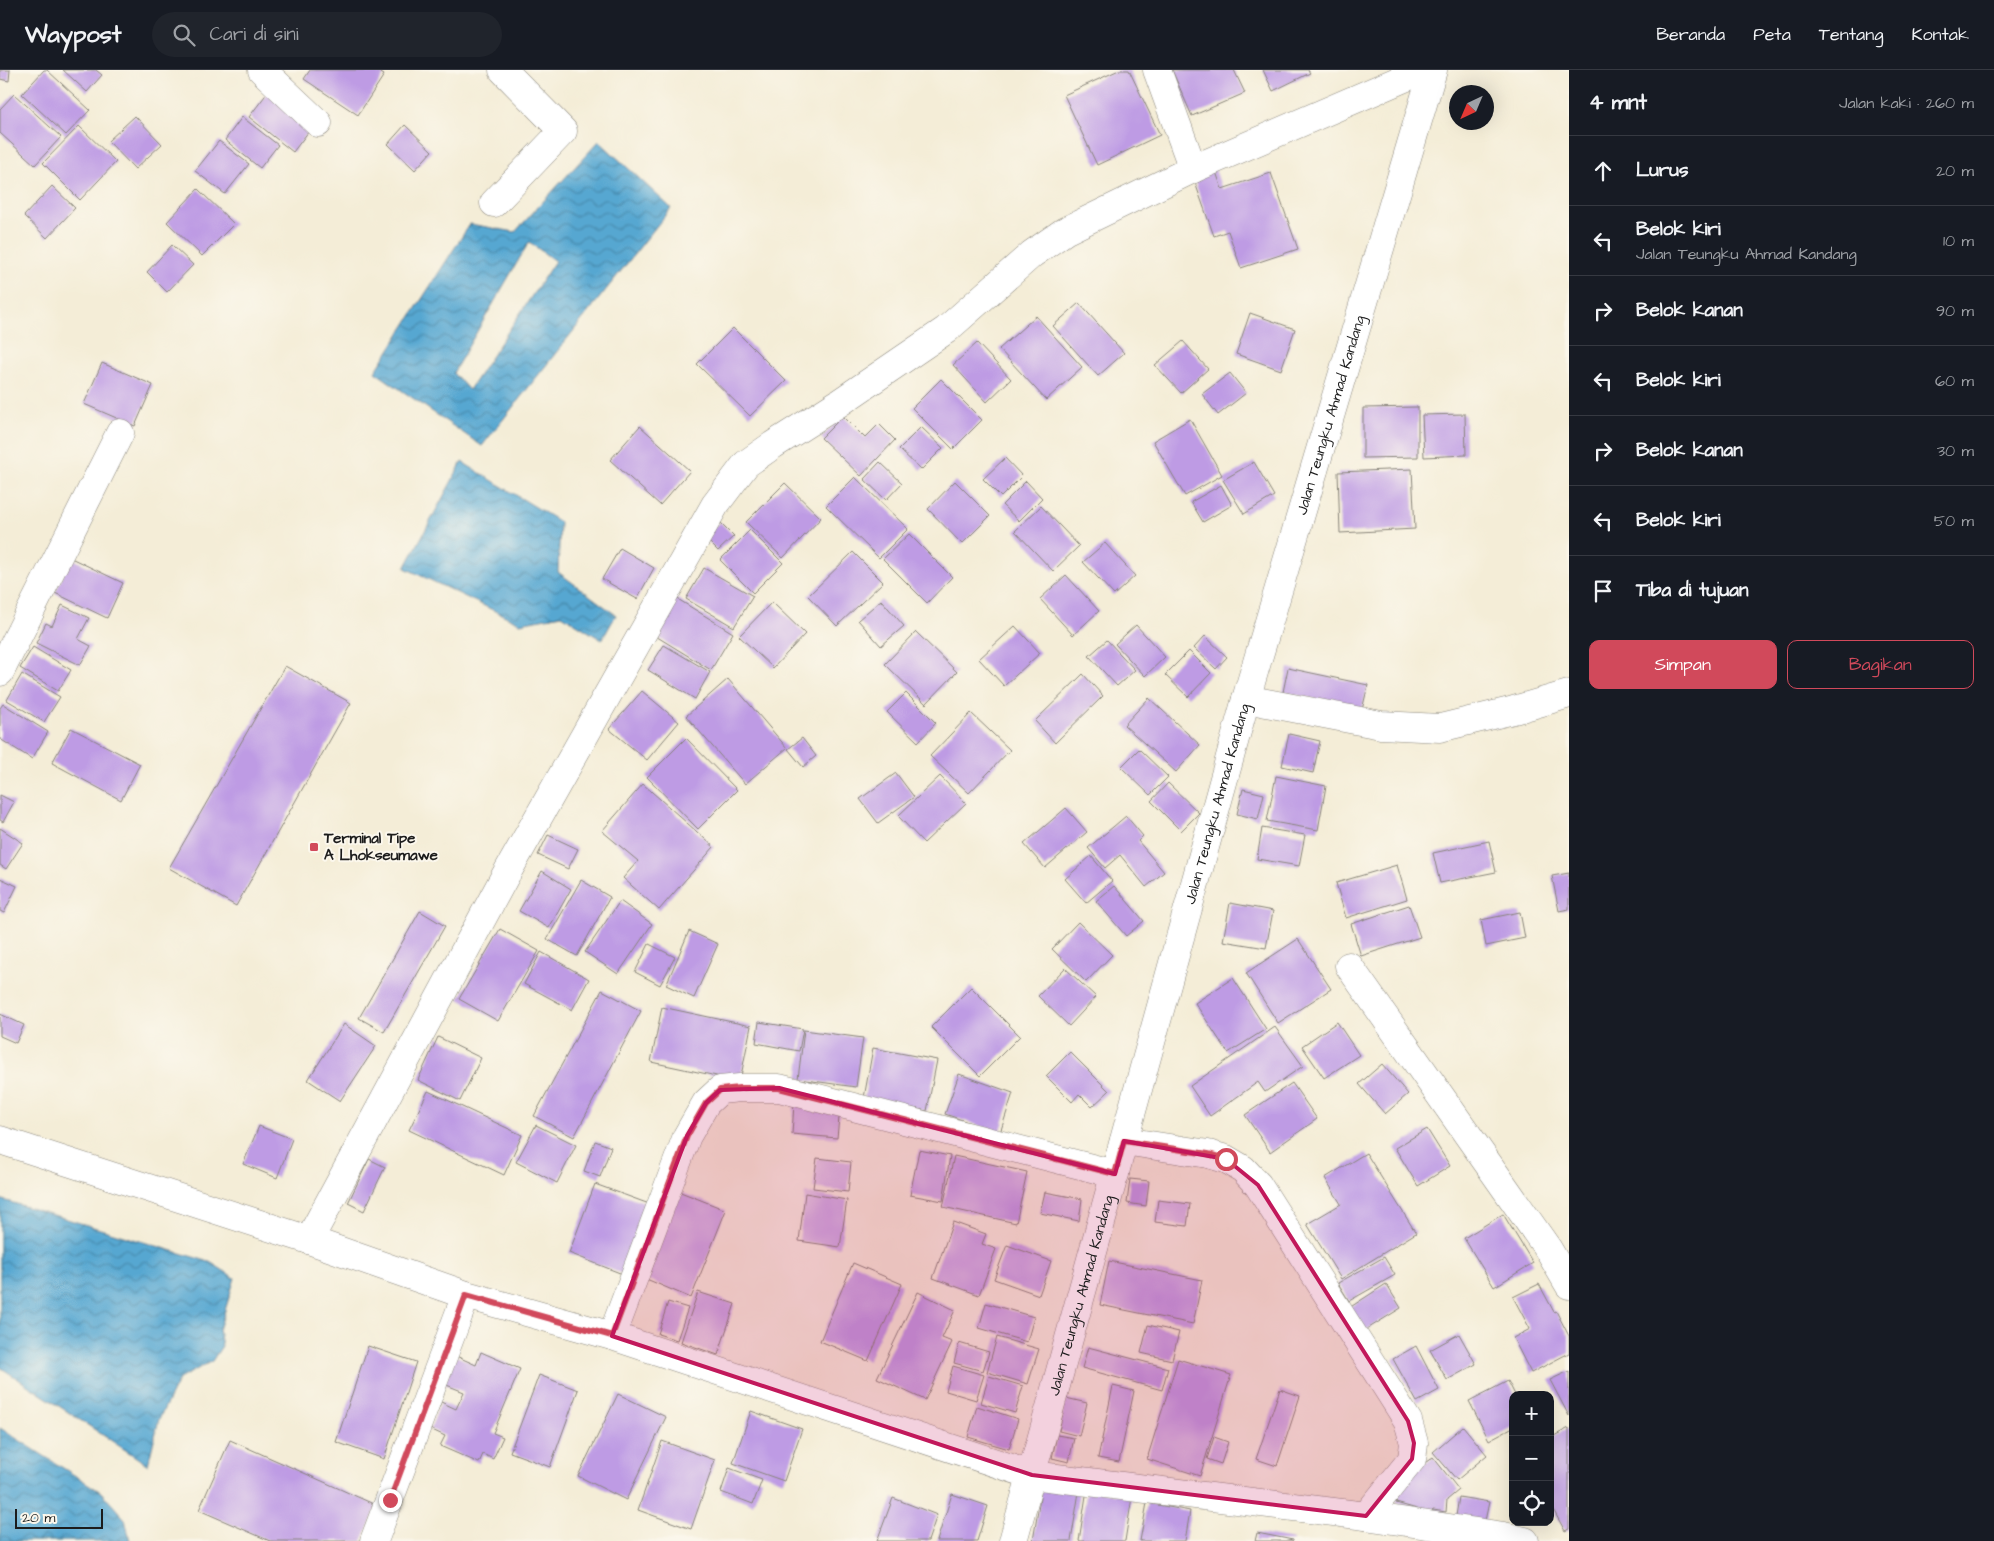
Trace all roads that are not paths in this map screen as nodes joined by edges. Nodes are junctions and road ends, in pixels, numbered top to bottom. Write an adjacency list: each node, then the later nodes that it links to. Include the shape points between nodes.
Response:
1 (262, 70): 6 (street)
2 (503, 70): 8 (street, via 563,131)
3 (1157, 70): 7 (street)
4 (1423, 70): 7 (street)
5 (1433, 70): 12 (street, Jalan Teungku Ahmad Kandang)
6 (318, 123)
7 (1193, 169): 17 (street, via 1065,231 1032,254 946,330 746,464 715,505 509,869)
8 (494, 203)
9 (120, 432): 10 (street)
10 (0, 672)
11 (1569, 694): 12 (street, via 1440,728 1381,725)
12 (1246, 699): 15 (street, Jalan Teungku Ahmad Kandang)
13 (1349, 966): 18 (street)
14 (0, 1140): 17 (street)
15 (1124, 1141): 16 (street, Jalan Teungku Ahmad Kandang); 23 (street, via 1226,1159 1244,1169 1258,1185 1408,1422 1414,1443 1412,1458)
16 (1115, 1174): 21 (street, via 779,1088 720,1090 706,1103 687,1136); 22 (street, Jalan Teungku Ahmad Kandang)
17 (309, 1240): 20 (street)
18 (1559, 1248): 19 (street)
19 (1569, 1285)
20 (466, 1295): 21 (street); 24 (street)
21 (612, 1336): 22 (street)
22 (1032, 1475): 23 (street); 25 (street, Jalan Teungku Ahmad Kandang)
23 (1366, 1516): 26 (street)
24 (374, 1541)
25 (1013, 1541)
26 (1525, 1541)

